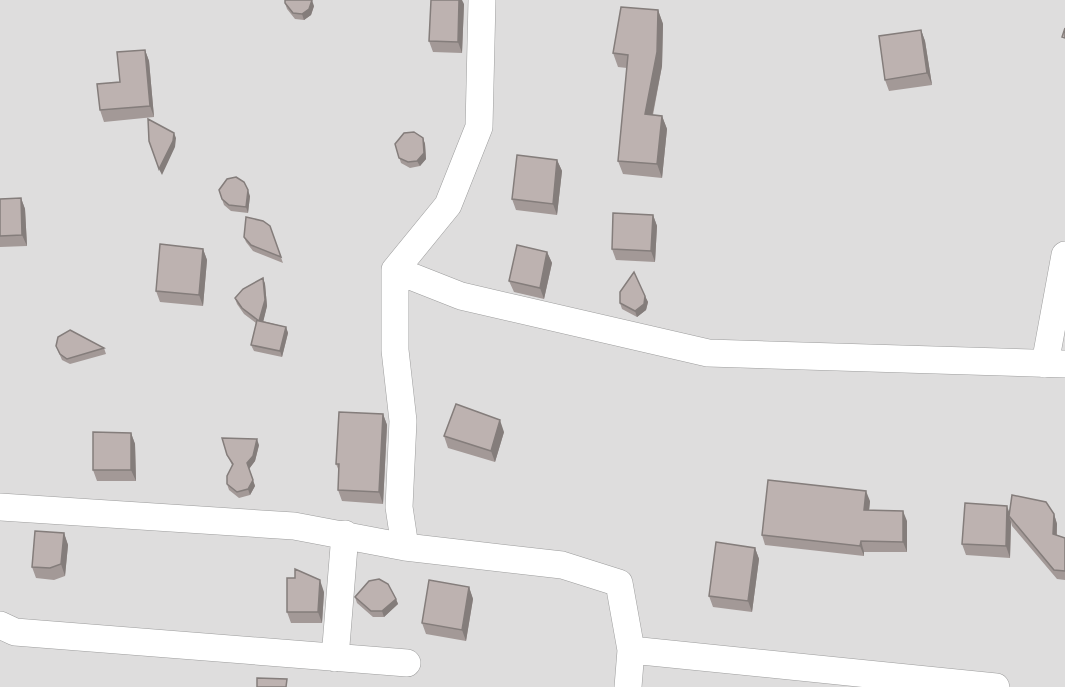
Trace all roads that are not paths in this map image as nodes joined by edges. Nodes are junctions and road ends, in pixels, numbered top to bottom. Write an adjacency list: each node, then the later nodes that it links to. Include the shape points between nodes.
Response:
1 (482, 0): 3 (street, via 479,127 448,205)
2 (1065, 255): 4 (street)
3 (395, 270): 4 (street, via 461,296 708,353); 7 (street, via 394,350 404,421 399,507)
4 (1055, 364)
5 (0, 507): 6 (street, via 294,526)
6 (345, 534): 7 (street); 10 (street)
7 (405, 547): 9 (street, via 562,565 619,583)
8 (0, 626): 10 (street, via 15,632)
9 (630, 650): 12 (street); 13 (street)
10 (335, 658): 11 (street)
11 (407, 663)
12 (628, 687)
13 (996, 687)

